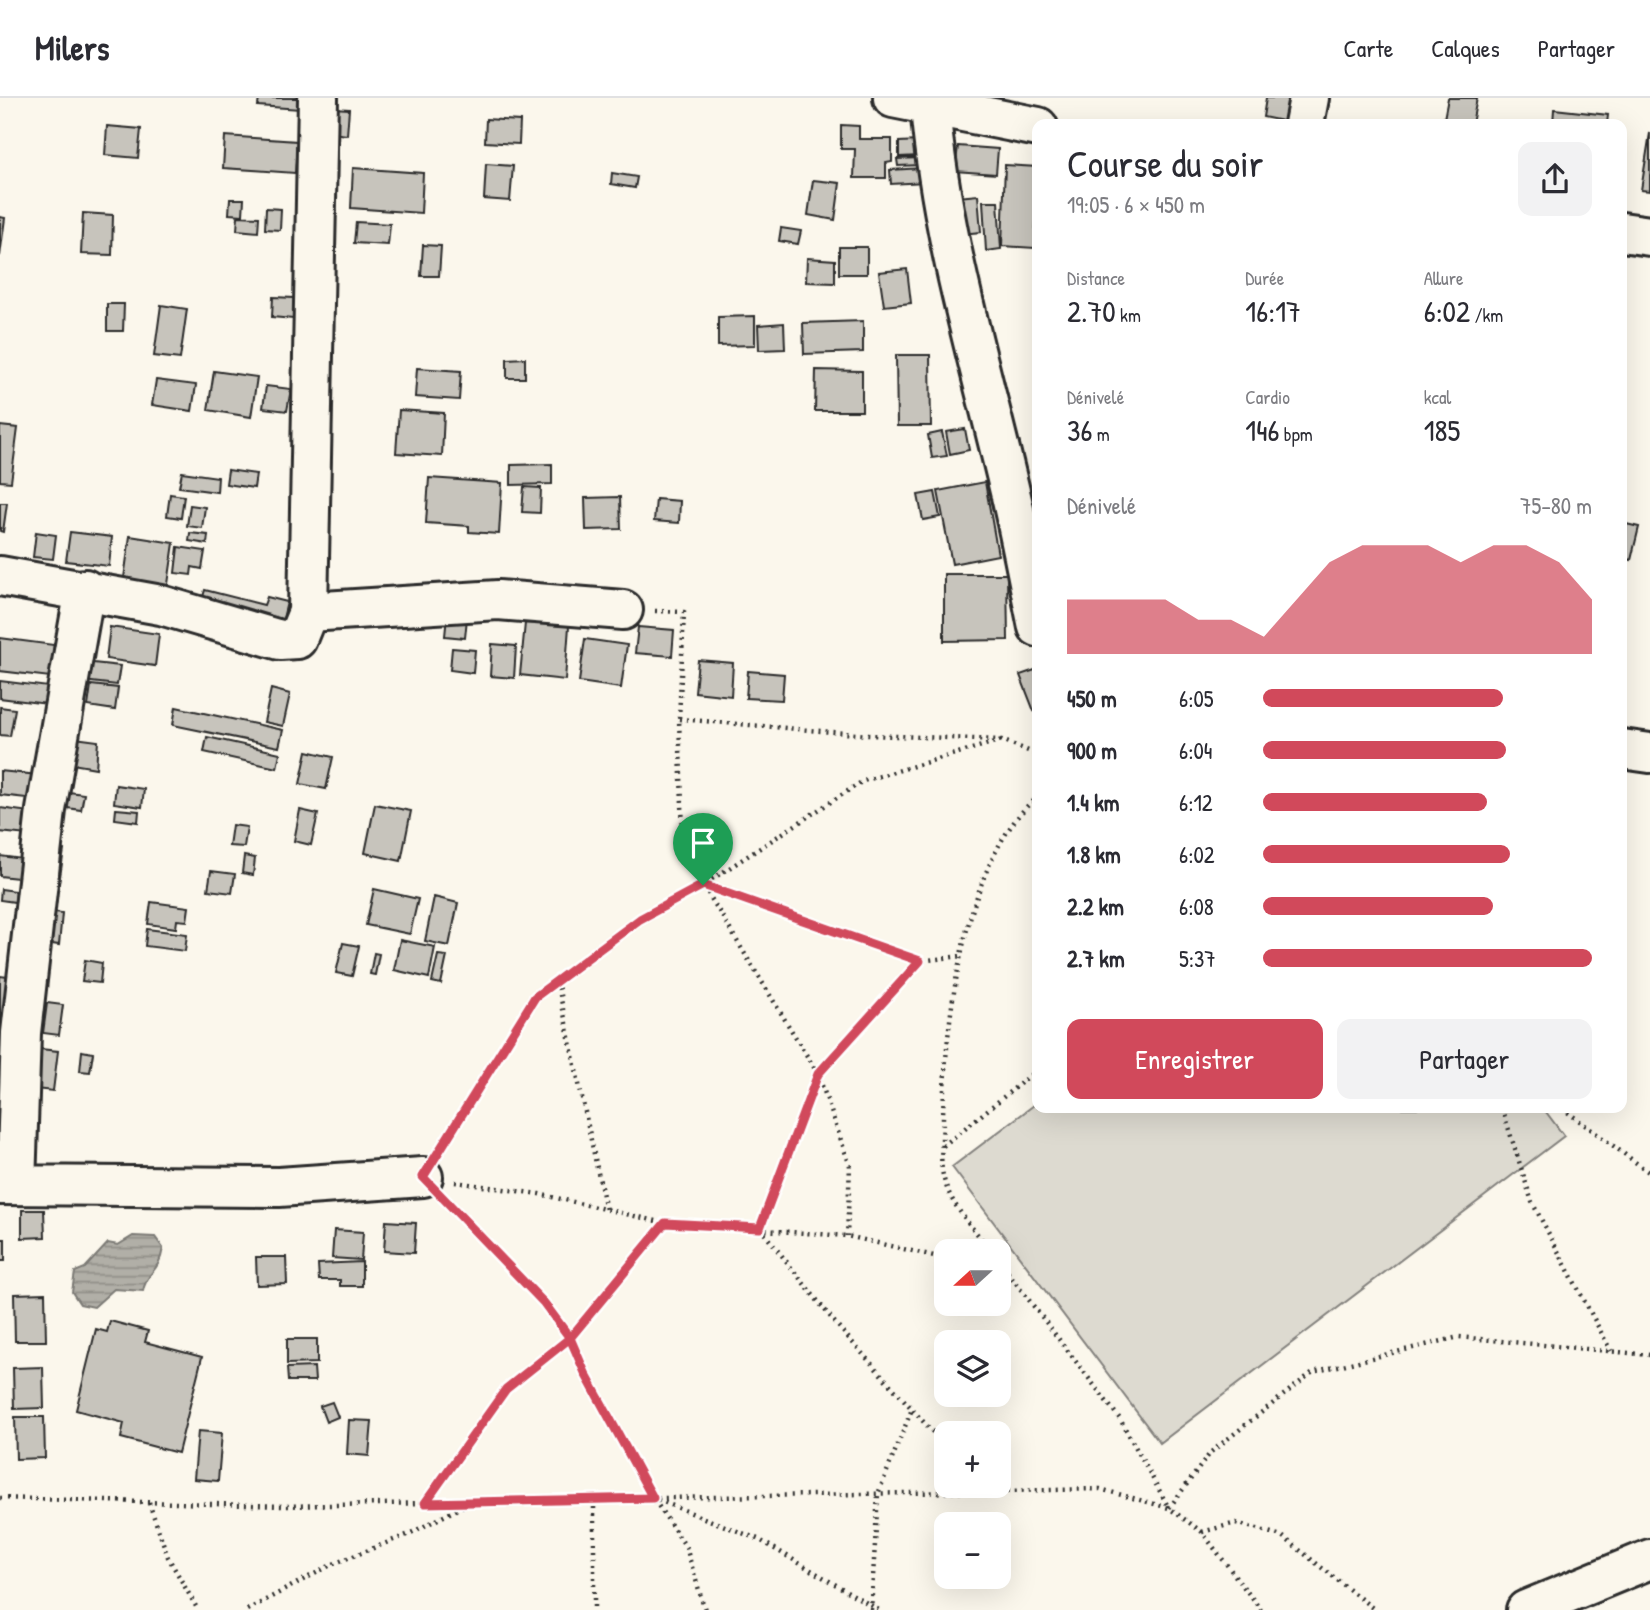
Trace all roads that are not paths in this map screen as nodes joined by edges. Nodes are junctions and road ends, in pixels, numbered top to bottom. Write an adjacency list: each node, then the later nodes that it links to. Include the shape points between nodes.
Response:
1 (318, 98): 13 (street)
2 (893, 98): 4 (street)
3 (1310, 98): 5 (street)
4 (930, 106): 6 (street); 11 (street, via 934,157 961,300 1012,497)
5 (1305, 119)
6 (1032, 126)
7 (1627, 233): 8 (street)
8 (1650, 236)
9 (0, 576): 10 (street)
10 (85, 589): 13 (street, via 161,605 281,640 297,639); 17 (street, via 45,823)
11 (1032, 597)
12 (623, 610): 13 (street, via 498,600)
13 (308, 612)
14 (1627, 751): 15 (street)
15 (1650, 753)
16 (423, 1177): 17 (street, via 279,1188)
17 (8, 1185)
18 (1650, 1559): 19 (street)
19 (1526, 1610)

